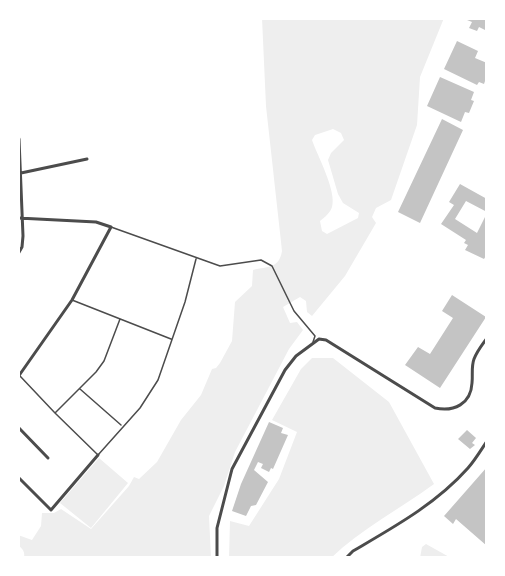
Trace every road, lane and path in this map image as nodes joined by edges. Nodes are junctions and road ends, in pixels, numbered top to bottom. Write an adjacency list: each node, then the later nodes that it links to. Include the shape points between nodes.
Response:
1 (19, 139): 3 (street)
2 (87, 159): 3 (street)
3 (21, 173): 4 (street)
4 (23, 217): 5 (street); 6 (street, via 96,222); 7 (street, via 22,247)
5 (18, 218)
6 (111, 227): 8 (lane); 9 (street)
7 (18, 254)
8 (196, 259): 12 (lane); 13 (lane, via 220,266 261,260 272,266 294,311 315,336)
9 (72, 300): 10 (lane); 14 (street)
10 (120, 319): 12 (lane); 15 (lane, via 104,361)
11 (487, 338): 13 (street, via 474,360 471,392 466,401 449,410 435,408 326,340)
12 (172, 340): 17 (lane, via 159,381)
13 (313, 343): 23 (street, via 285,370 232,470 217,528)
14 (19, 376): 16 (lane)
15 (79, 388): 16 (lane); 17 (lane)
16 (55, 413): 20 (lane)
17 (123, 426): 20 (lane)
18 (18, 427): 21 (street)
19 (487, 441): 24 (street, via 468,468 442,493)
20 (98, 455): 22 (street, via 51,510)
21 (48, 458)
22 (18, 477)
23 (217, 558)
24 (346, 558)

